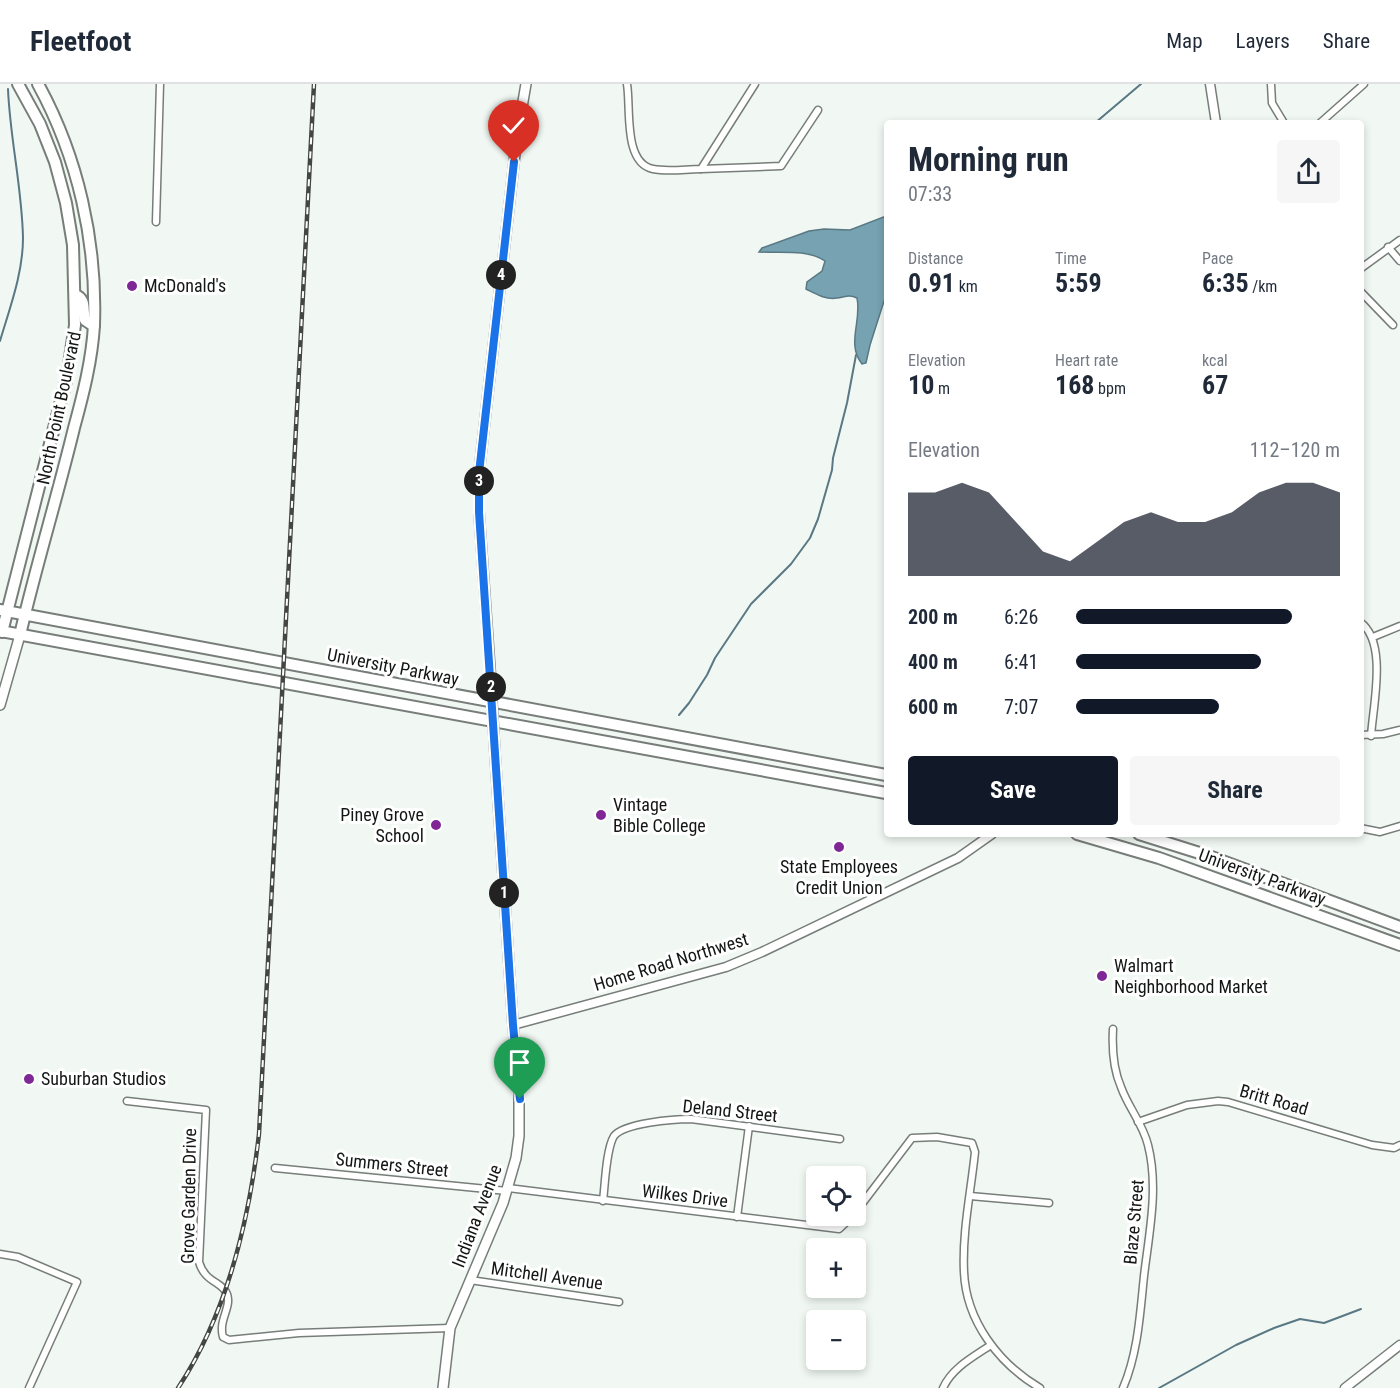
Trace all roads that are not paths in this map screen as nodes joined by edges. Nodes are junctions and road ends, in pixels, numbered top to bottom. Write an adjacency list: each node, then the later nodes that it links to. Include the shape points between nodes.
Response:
1 (18, 84): 22 (main road, North Point Boulevard, via 55,162 73,244)
2 (33, 84): 15 (main road, via 52,120)
3 (38, 84): 15 (main road, North Point Boulevard)
4 (160, 84): 17 (street)
5 (526, 84): 48 (main road, Indiana Avenue, bridge, via 479,473)
6 (627, 84): 16 (street, via 632,145 637,160 652,169)
7 (755, 84): 16 (street)
8 (1210, 84): 12 (street)
9 (1271, 84): 13 (street, via 1272,103)
10 (1364, 84): 14 (street)
11 (818, 110): 16 (street, via 781,166)
12 (1216, 120)
13 (1282, 120)
14 (1323, 120)
15 (59, 125): 26 (main road, North Point Boulevard, via 82,198 90,239)
16 (701, 169)
17 (156, 222)
18 (1400, 240): 19 (street)
19 (1388, 247): 20 (street); 21 (street)
20 (1400, 261)
21 (1364, 265)
22 (75, 295): 24 (main road, North Point Boulevard); 26 (main road, via 83,302 85,320)
23 (1364, 295): 25 (street)
24 (75, 325): 27 (main road, via 86,332 86,351); 28 (main road, North Point Boulevard, via 67,377)
25 (1393, 325)
26 (94, 326): 27 (main road, North Point Boulevard)
27 (90, 356): 29 (main road, North Point Boulevard, via 57,498)
28 (4, 611): 29 (main road, University Parkway); 32 (main road, North Point Boulevard)
29 (24, 615): 33 (main road, North Point Boulevard); 39 (main road, University Parkway)
30 (1364, 625): 34 (street)
31 (1400, 626): 34 (street)
32 (1, 635): 33 (main road, University Parkway)
33 (20, 635): 35 (main road, North Point Boulevard); 40 (main road, University Parkway)
34 (1373, 637): 38 (street, via 1377,670)
35 (0, 705)
36 (1400, 730): 38 (street)
37 (1364, 735): 38 (street)
38 (1371, 735)
39 (884, 775)
40 (884, 793)
41 (1400, 826): 42 (street, via 1380,832)
42 (1364, 829)
43 (988, 837): 48 (street, Home Road Northwest, via 958,858 726,967)
44 (1087, 837): 47 (main road, University Parkway, via 1159,858)
45 (1149, 837): 46 (main road, University Parkway)
46 (1400, 927)
47 (1400, 945)
48 (513, 1025): 56 (main road, Indiana Avenue, via 520,1123)
49 (1113, 1029): 51 (street, Blaze Street, via 1113,1057 1120,1087)
50 (126, 1101): 68 (street, Grove Garden Drive, via 206,1110 199,1262 202,1272 225,1289 229,1298 221,1328 223,1337 229,1340 299,1333)
51 (1138, 1122): 54 (street, Britt Road, via 1187,1105 1227,1102 1372,1145); 75 (street, Blaze Street, via 1152,1159 1154,1184 1138,1325)
52 (749, 1126): 53 (street, Deland Street); 59 (street, Deland Street, via 672,1119 623,1129 614,1136); 61 (street)
53 (840, 1139)
54 (1400, 1145)
55 (275, 1168): 56 (street, Summers Street)
56 (507, 1190): 59 (street, Wilkes Drive); 66 (main road, Indiana Avenue)
57 (970, 1196): 58 (street, Wilkes Drive, via 975,1152 972,1143 937,1137 912,1138); 60 (street); 69 (street, via 966,1292)
58 (866, 1198)
59 (603, 1201): 61 (street, Wilkes Drive)
60 (1049, 1203)
61 (737, 1217): 62 (street, Wilkes Drive)
62 (806, 1225)
63 (814, 1226): 64 (street, Wilkes Drive)
64 (842, 1226)
65 (0, 1254): 71 (street, via 18,1257 77,1282)
66 (470, 1280): 67 (street, Mitchell Avenue); 68 (main road, Indiana Avenue)
67 (619, 1302)
68 (450, 1329): 72 (main road, Indiana Avenue)
69 (991, 1345): 73 (street, via 957,1368); 74 (street, via 1026,1380)
70 (1400, 1345): 76 (street)
71 (29, 1388)
72 (443, 1388)
73 (943, 1388)
74 (1040, 1388)
75 (1124, 1388)
76 (1345, 1388)

